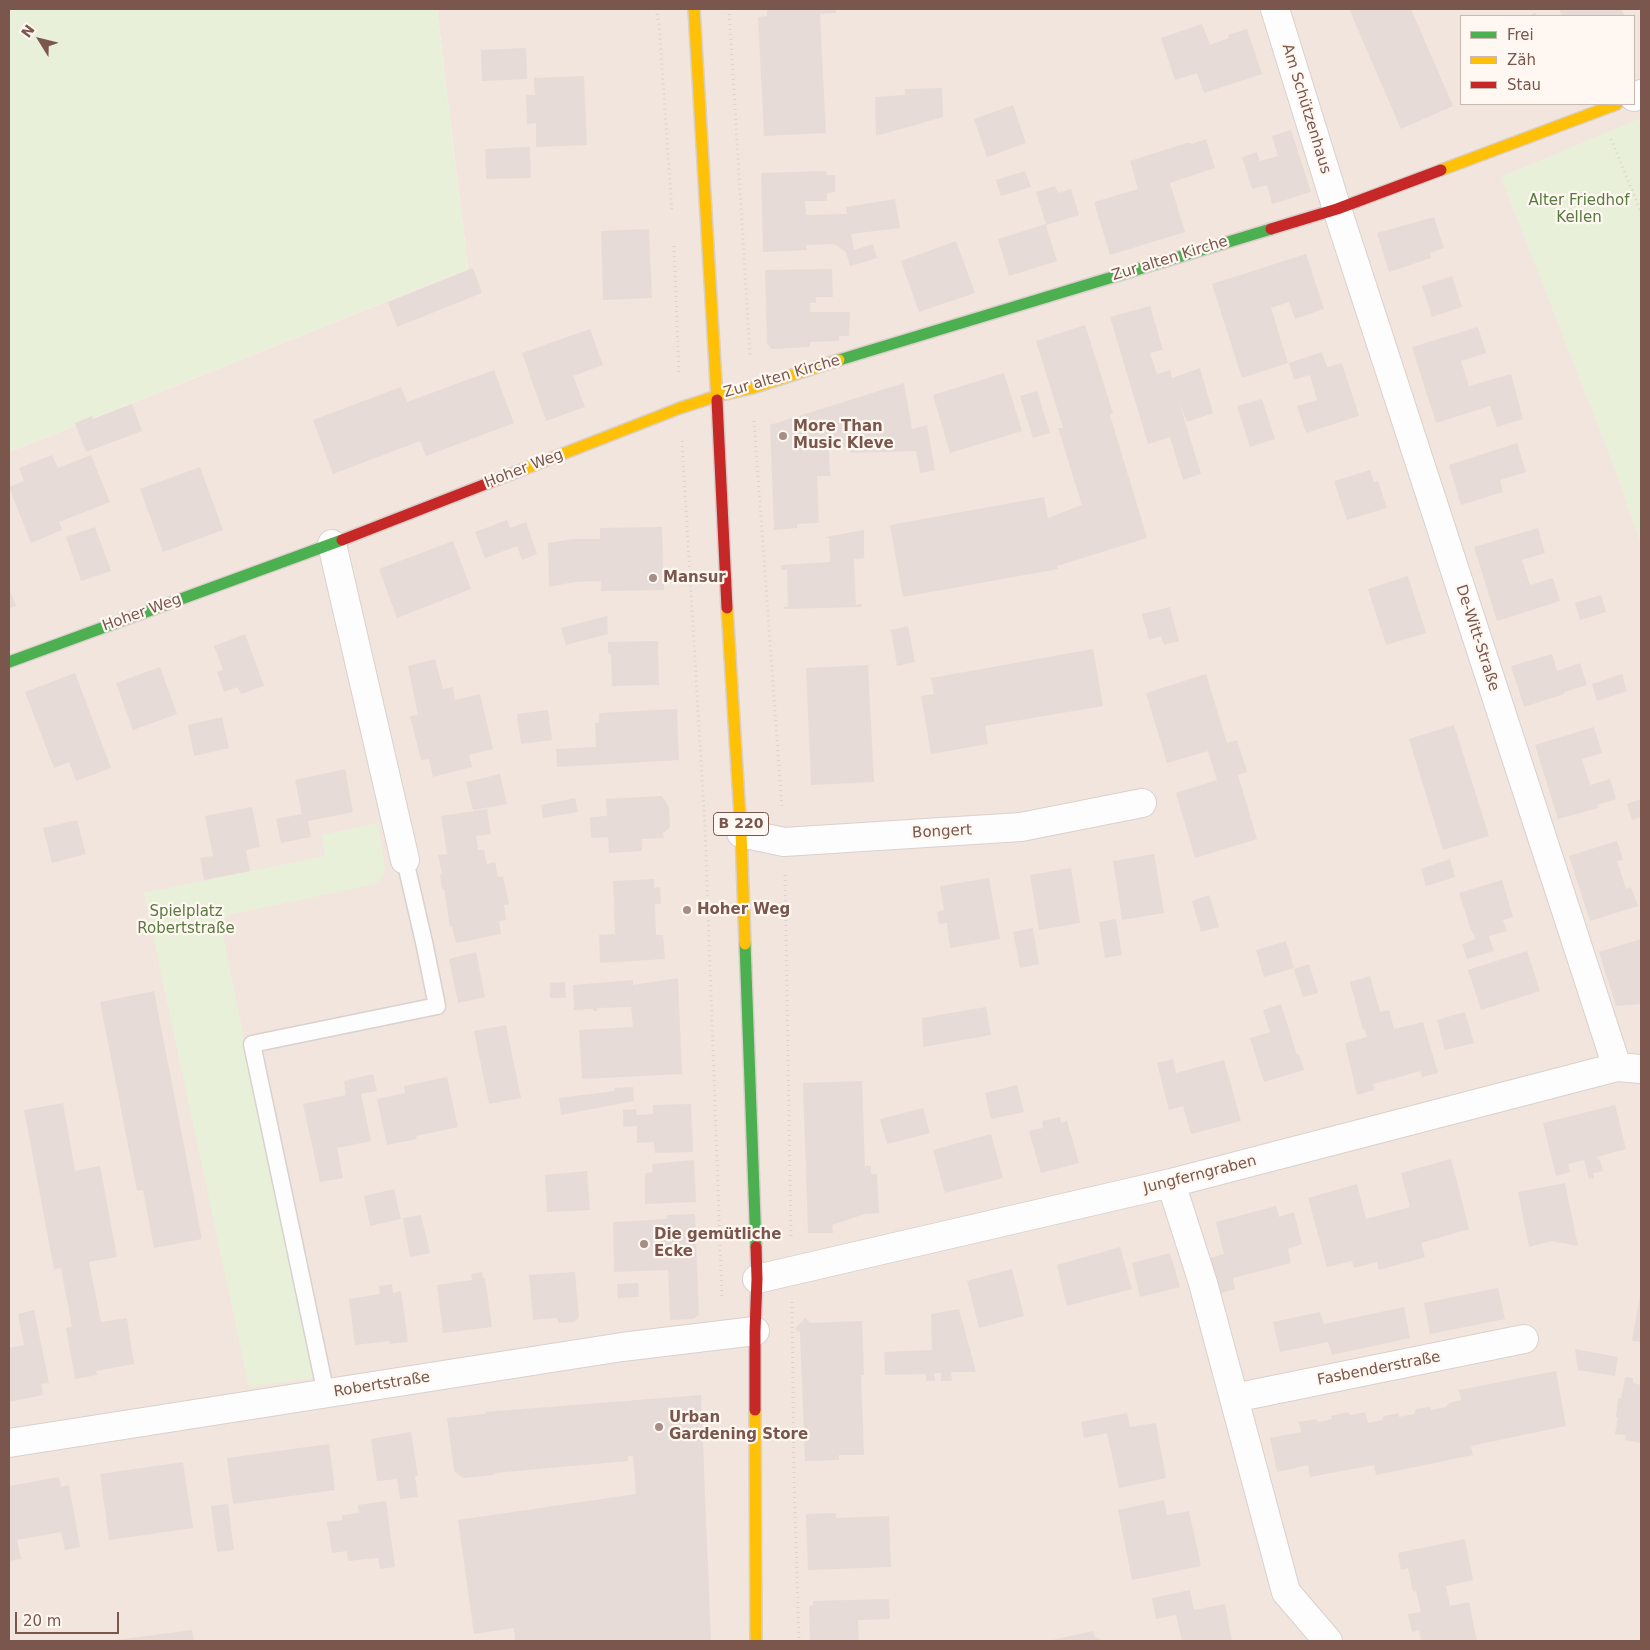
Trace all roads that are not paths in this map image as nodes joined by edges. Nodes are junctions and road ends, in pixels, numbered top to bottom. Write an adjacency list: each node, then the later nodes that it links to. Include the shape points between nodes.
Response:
1 (694, 9): 5 (street, B 220)
2 (1275, 9): 4 (street, Am Schützenhaus)
3 (1614, 105): 4 (street, Zur alten Kirche)
4 (1337, 209): 5 (street, Zur alten Kirche, via 752,388); 11 (street, De-Witt-Straße)
5 (716, 396): 6 (street, Hoher Weg); 9 (street, B 220)
6 (332, 544): 7 (street, Hoher Weg); 10 (street)
7 (9, 662)
8 (1142, 803): 9 (street, Bongert, via 1021,827 784,842)
9 (741, 833): 13 (street, B 220)
10 (404, 860): 16 (lane, via 437,1006 252,1044)
11 (1629, 1068): 12 (street, Jungferngraben)
12 (1171, 1183): 13 (street, Jungferngraben); 17 (street, via 1203,1283)
13 (757, 1279): 14 (street, B 220)
14 (755, 1331): 16 (street, Robertstraße, via 622,1347); 19 (street, B 220)
15 (1524, 1339): 17 (street, Fasbenderstraße)
16 (326, 1394): 18 (street, Robertstraße)
17 (1234, 1398): 20 (street, via 1286,1592)
18 (9, 1443)
19 (756, 1641)
20 (1328, 1641)

